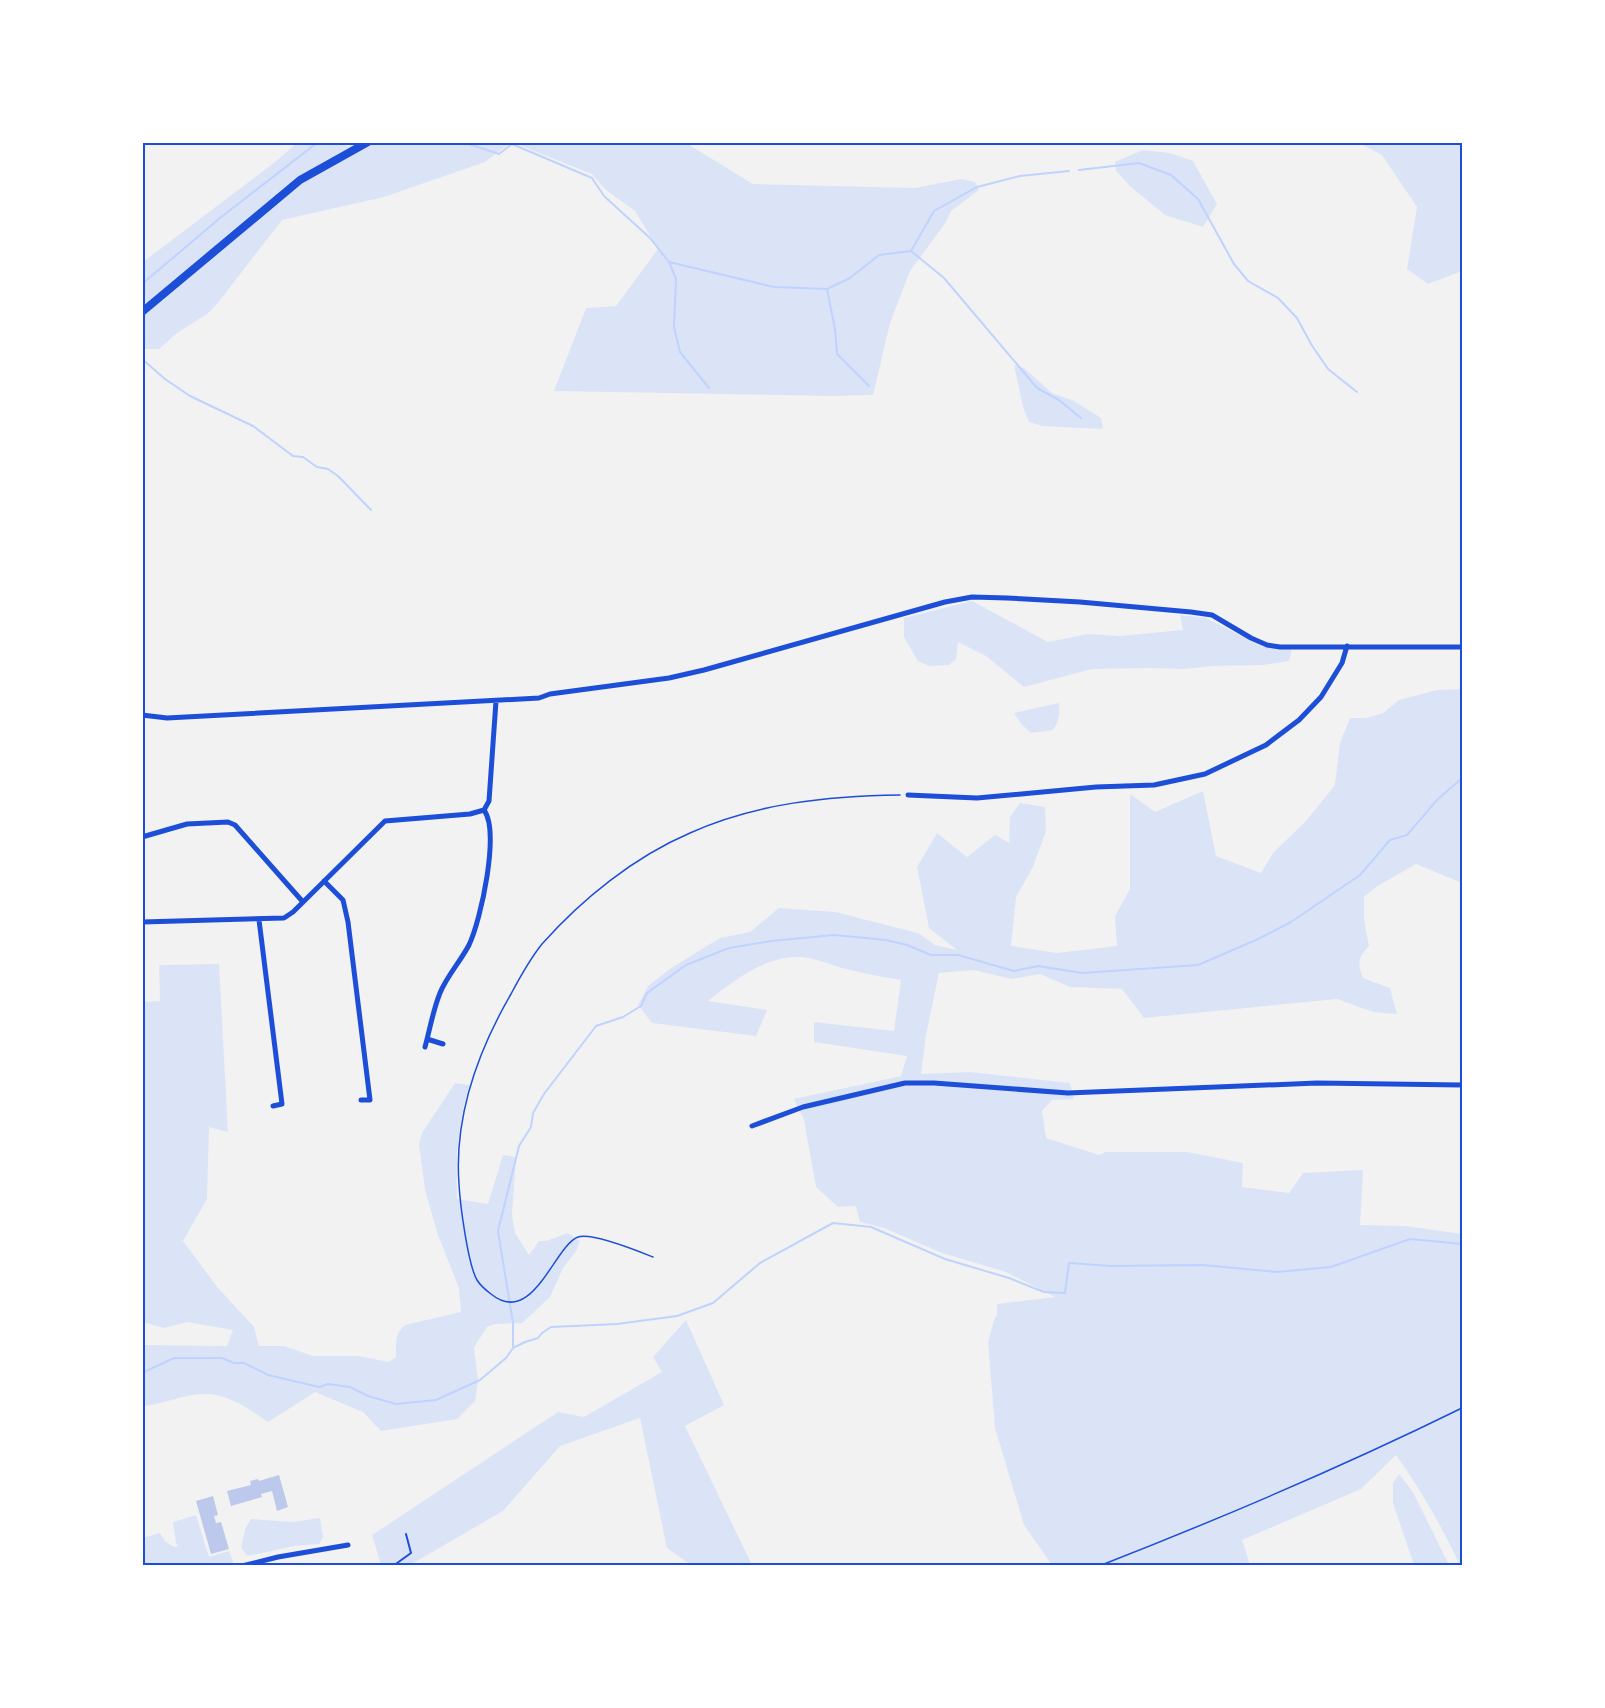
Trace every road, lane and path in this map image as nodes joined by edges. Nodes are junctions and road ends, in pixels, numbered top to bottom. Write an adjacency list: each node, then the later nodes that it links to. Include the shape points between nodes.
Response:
1 (368, 142): 2 (main road, via 300,180)
2 (142, 312)
3 (1347, 646): 4 (street); 5 (street, via 1267,645 1212,615 1191,612 972,597 669,678); 7 (street, via 1321,697 1299,720 1266,745 1205,774 1154,785 988,797)
4 (1462, 647)
5 (496, 701): 6 (street, via 167,718); 8 (street, via 489,801)
6 (142, 715)
7 (908, 795): 25 (path, via 824,798 759,810 690,832 643,857 571,914 523,972 489,1034 465,1104 459,1195 477,1280 491,1295 514,1301 540,1284 564,1250 581,1236)
8 (484, 810): 10 (street, via 385,821); 14 (street, via 490,823 488,867 476,926 440,993)
9 (142, 837): 11 (street, via 187,824 234,825)
10 (324, 880): 11 (street); 18 (street, via 345,905)
11 (303, 902): 12 (street, via 284,918)
12 (259, 920): 13 (street); 22 (street)
13 (142, 922)
14 (427, 1039): 15 (street); 16 (street)
15 (442, 1044)
16 (425, 1047)
17 (1462, 1085): 24 (street, via 1305,1083 1068,1093 905,1083 803,1107)
18 (370, 1100): 19 (street); 20 (street)
19 (377, 1100)
20 (361, 1101)
21 (289, 1103): 22 (street)
22 (282, 1104): 23 (street)
23 (273, 1106)
24 (752, 1126)
25 (653, 1257)
26 (1462, 1408): 31 (path, via 1383,1447)
27 (406, 1534): 30 (lane, via 411,1553)
28 (348, 1545): 29 (street)
29 (242, 1566)
30 (393, 1566)
31 (1099, 1566)

